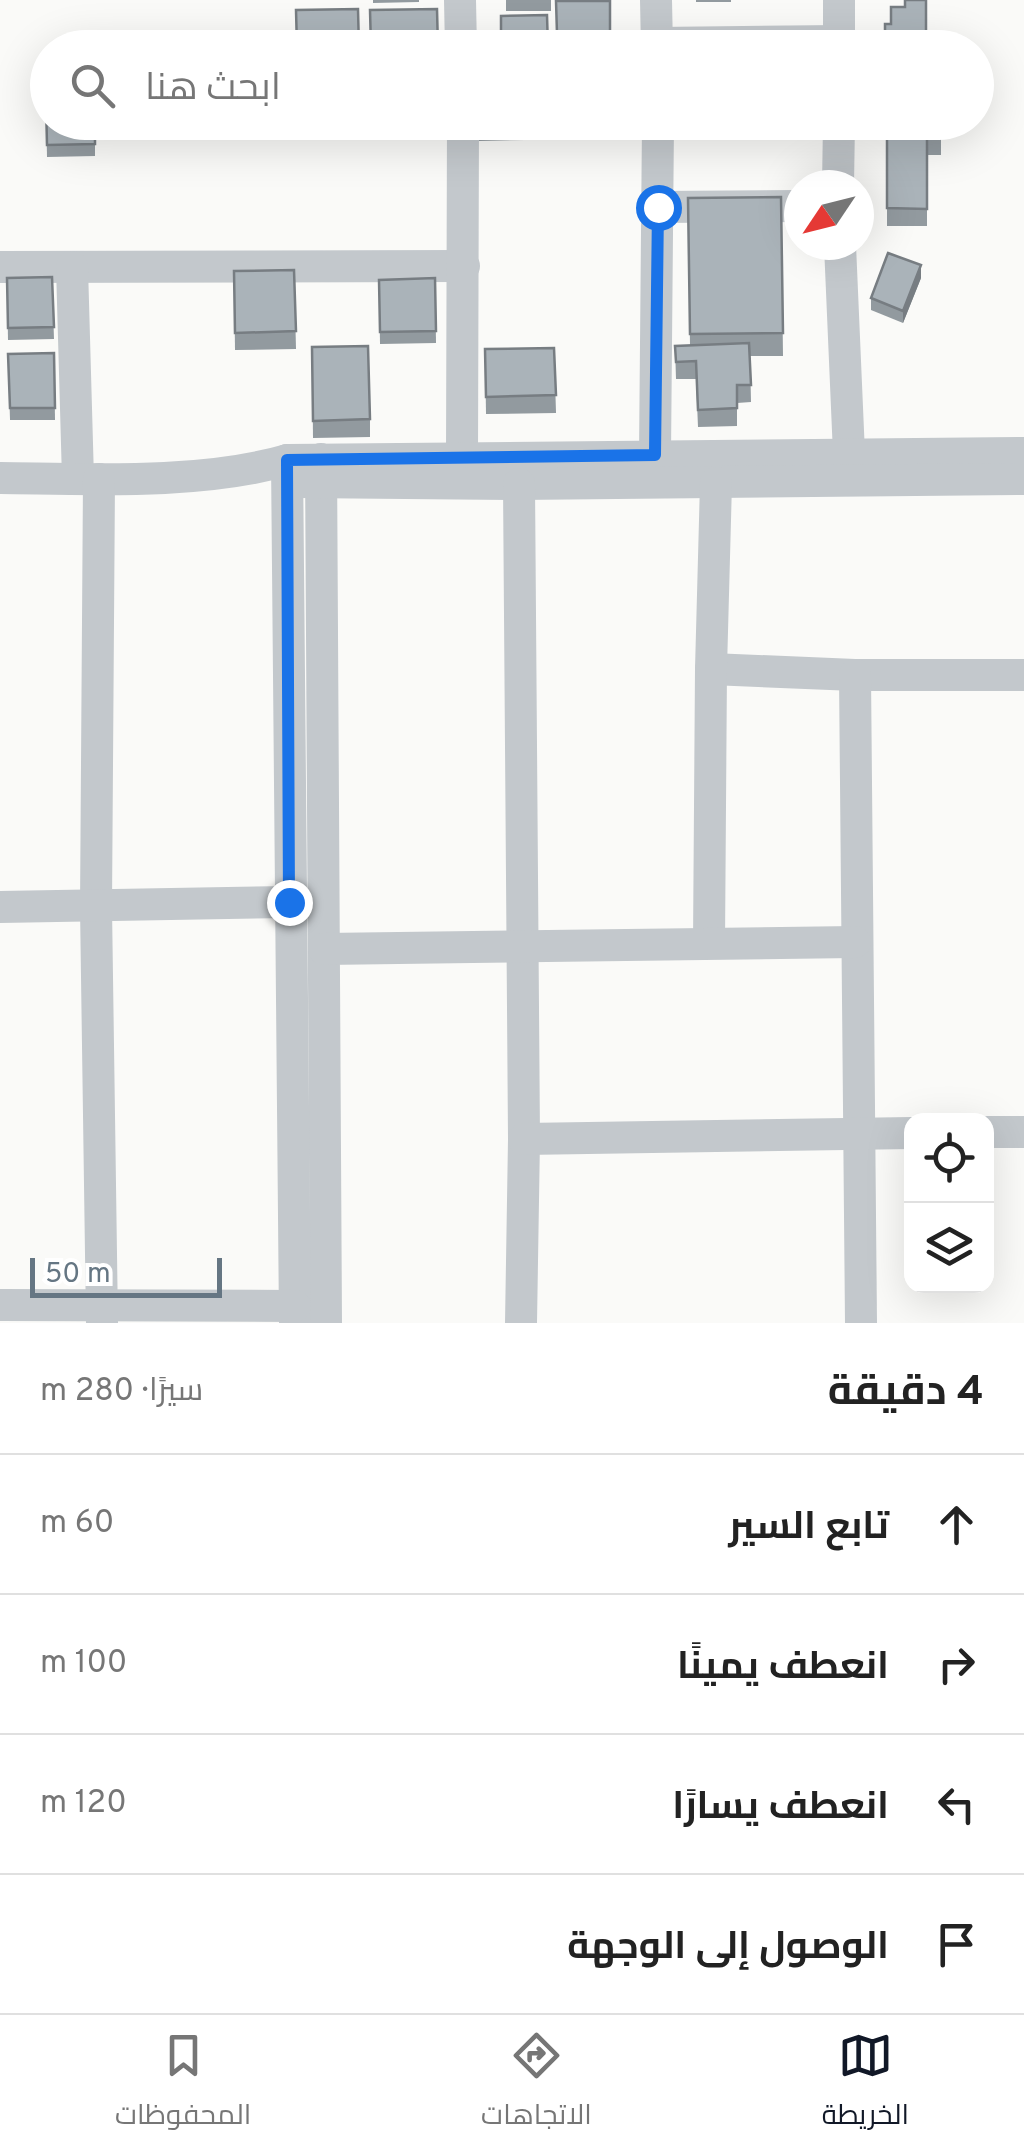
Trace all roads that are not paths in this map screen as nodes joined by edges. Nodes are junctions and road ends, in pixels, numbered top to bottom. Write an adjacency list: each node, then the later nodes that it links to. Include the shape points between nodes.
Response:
1 (460, 0): 4 (street)
2 (656, 0): 5 (street)
3 (839, 0): 6 (street)
4 (461, 30)
5 (657, 30)
6 (839, 30)
7 (464, 140): 14 (street)
8 (658, 140): 12 (street)
9 (838, 140): 10 (street)
10 (838, 170)
11 (784, 206): 12 (street)
12 (658, 207): 19 (street)
13 (841, 260): 18 (street)
14 (464, 266): 16 (street); 20 (street)
15 (0, 267): 16 (street)
16 (72, 267): 24 (street)
17 (1024, 452): 18 (street)
18 (850, 454): 19 (street)
19 (655, 455): 20 (street)
20 (462, 456): 22 (street)
21 (288, 471): 22 (street); 24 (street); 31 (street)
22 (321, 471): 27 (street); 37 (street)
23 (0, 478): 24 (street)
24 (88, 479): 33 (street)
25 (1024, 479): 26 (street)
26 (716, 483): 27 (street); 28 (street)
27 (519, 484): 36 (street)
28 (711, 669): 29 (street); 35 (street)
29 (855, 675): 30 (street); 34 (street)
30 (1024, 675)
31 (289, 902): 33 (street); 45 (street)
32 (0, 907): 33 (street)
33 (96, 907): 44 (street)
34 (855, 942): 35 (street); 40 (street)
35 (709, 943): 36 (street)
36 (522, 947): 37 (street); 42 (street)
37 (324, 949): 46 (street)
38 (994, 1132): 39 (street)
39 (1024, 1132)
40 (860, 1133): 41 (street); 42 (street); 48 (street)
41 (904, 1133)
42 (524, 1139): 47 (street)
43 (0, 1305): 44 (street)
44 (102, 1313): 45 (street)
45 (295, 1315)
46 (326, 1323)
47 (521, 1323)
48 (861, 1323)

